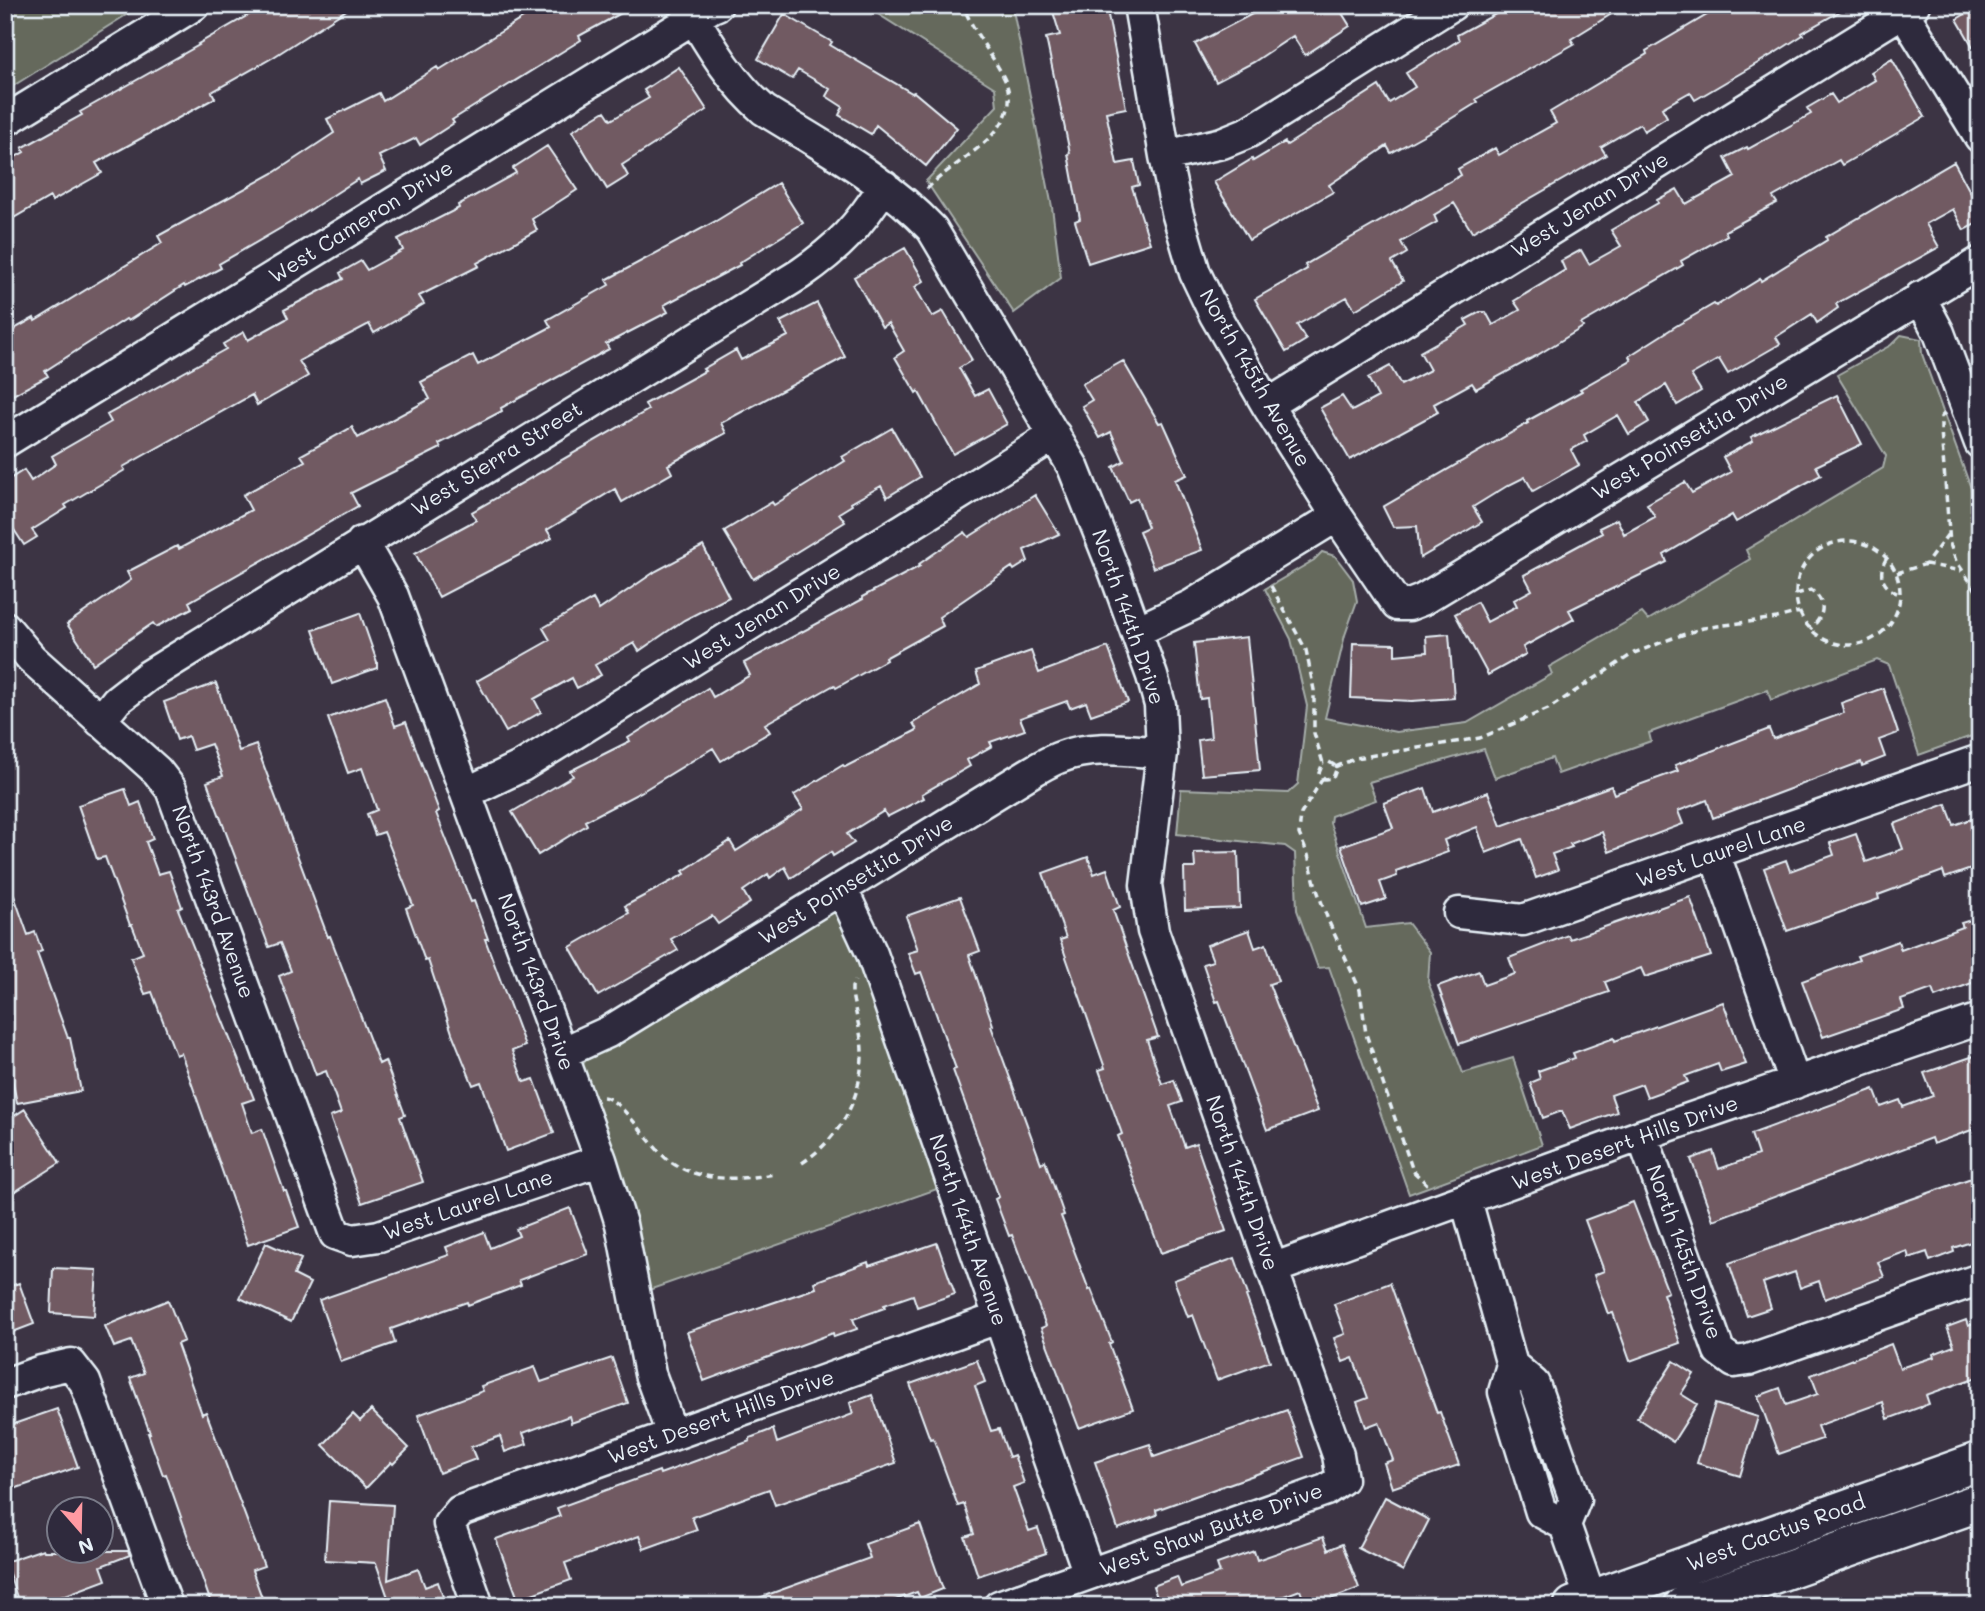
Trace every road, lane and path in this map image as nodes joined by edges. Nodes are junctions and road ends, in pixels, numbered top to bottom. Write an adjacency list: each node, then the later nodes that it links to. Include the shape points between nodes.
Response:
1 (194, 5): 7 (street)
2 (963, 5): 11 (path, via 977,37 1003,75 1010,106 988,139)
3 (1139, 5): 9 (street, North 145th Avenue)
4 (1452, 5): 9 (street, via 1249,132)
5 (1908, 9): 8 (street); 14 (street, West Jenan Drive)
6 (699, 10): 10 (street, North 144th Drive, via 734,81 746,95); 17 (street, West Cameron Drive)
7 (5, 121)
8 (1980, 137)
9 (1165, 156): 14 (street, North 145th Avenue, via 1195,273)
10 (884, 186): 16 (street, North 144th Drive, via 932,229); 21 (street, West Sierra Street, via 852,232 810,267)
11 (926, 190)
12 (1980, 262): 13 (street, West Poinsettia Drive)
13 (1920, 297): 18 (street, via 1939,333); 30 (street, West Poinsettia Drive, via 1422,600)
14 (1267, 405): 19 (street, North 145th Avenue)
15 (1947, 411): 20 (path, via 1941,417 1941,431)
16 (1055, 435): 34 (street, North 144th Drive, via 1077,477); 41 (street, West Jenan Drive, via 522,766)
17 (5, 442)
18 (1980, 443)
19 (1337, 516): 30 (street, North 145th Avenue); 34 (street, via 1192,606)
20 (1948, 534): 23 (path); 24 (path)
21 (362, 542): 35 (street, West Sierra Street, via 148,676 117,700); 41 (street, North 143rd Drive, via 393,596)
22 (1888, 558): 25 (path); 27 (path, via 1856,541 1821,547 1798,574); 28 (path, via 1882,577 1889,589)
23 (1926, 564): 24 (path); 25 (path)
24 (1963, 572): 29 (path)
25 (1897, 573): 28 (path)
26 (1269, 583): 38 (path, via 1306,650 1314,690 1314,733)
27 (1795, 594): 31 (path); 33 (path, via 1811,590 1822,602 1822,614)
28 (1900, 594): 33 (path, via 1892,622 1866,643 1833,644)
29 (1980, 596)
30 (1398, 605)
31 (1799, 612): 33 (path); 39 (path, via 1703,628 1634,653 1548,709 1480,738 1356,758)
32 (5, 627): 35 (street, North 143rd Avenue, via 31,658)
33 (1810, 629)
34 (1137, 632): 36 (street, North 144th Drive, via 1160,705)
35 (100, 721): 56 (street, North 143rd Avenue, via 171,789)
36 (1162, 753): 43 (street, West Poinsettia Drive, via 1110,748 1058,758); 57 (street, North 144th Drive, via 1146,885 1153,931)
37 (1980, 760): 42 (street, West Laurel Lane)
38 (1323, 764): 39 (path); 40 (path, via 1319,770)
39 (1335, 767): 40 (path, via 1333,778)
40 (1322, 778): 54 (path, via 1301,814 1299,834 1328,920 1360,990 1366,1034 1413,1171)
41 (466, 793): 47 (street, North 143rd Drive)
42 (1715, 855): 44 (street, West Laurel Lane, via 1523,920); 48 (street)
43 (842, 889): 47 (street, West Poinsettia Drive, via 608,1032); 59 (street, North 144th Avenue, via 872,954)
44 (1459, 914)
45 (859, 977): 52 (path, via 852,987 862,1052 858,1091 838,1131)
46 (1980, 1018): 48 (street, West Desert Hills Drive)
47 (562, 1052): 51 (street, North 143rd Drive)
48 (1795, 1083): 50 (street, West Desert Hills Drive)
49 (601, 1097): 53 (path, via 614,1100 649,1141 681,1167 718,1179)
50 (1642, 1135): 55 (street, West Desert Hills Drive); 58 (street, North 145th Drive, via 1719,1351 1734,1362)
51 (601, 1160): 56 (street, West Laurel Lane, via 379,1236 352,1240); 62 (street, North 143rd Drive, via 621,1224 650,1374)
52 (802, 1163)
53 (774, 1174)
54 (1436, 1192)
55 (1466, 1200): 57 (street, West Desert Hills Drive); 60 (street)
56 (335, 1234)
57 (1272, 1269): 66 (street, North 144th Drive, via 1338,1455)
58 (1980, 1279)
59 (998, 1318): 62 (street, West Desert Hills Drive); 69 (street, North 144th Avenue)
60 (1512, 1364): 63 (street, via 1534,1384); 65 (street, via 1504,1392)
61 (5, 1384): 71 (street, via 71,1364 85,1382)
62 (672, 1434): 72 (street, West Desert Hills Drive, via 460,1511 449,1524)
63 (1562, 1461): 65 (street); 68 (street, via 1575,1500)
64 (1980, 1461): 70 (main road, West Cactus Road)
65 (1528, 1472): 68 (street, via 1541,1512)
66 (1342, 1479): 69 (street, West Shaw Butte Drive, via 1326,1490)
67 (1980, 1502): 74 (main road, West Cactus Road)
68 (1564, 1525): 70 (street)
69 (1089, 1574): 73 (street, West Shaw Butte Drive)
70 (1586, 1604)
71 (167, 1606)
72 (478, 1606)
73 (999, 1606)
74 (1683, 1606)

